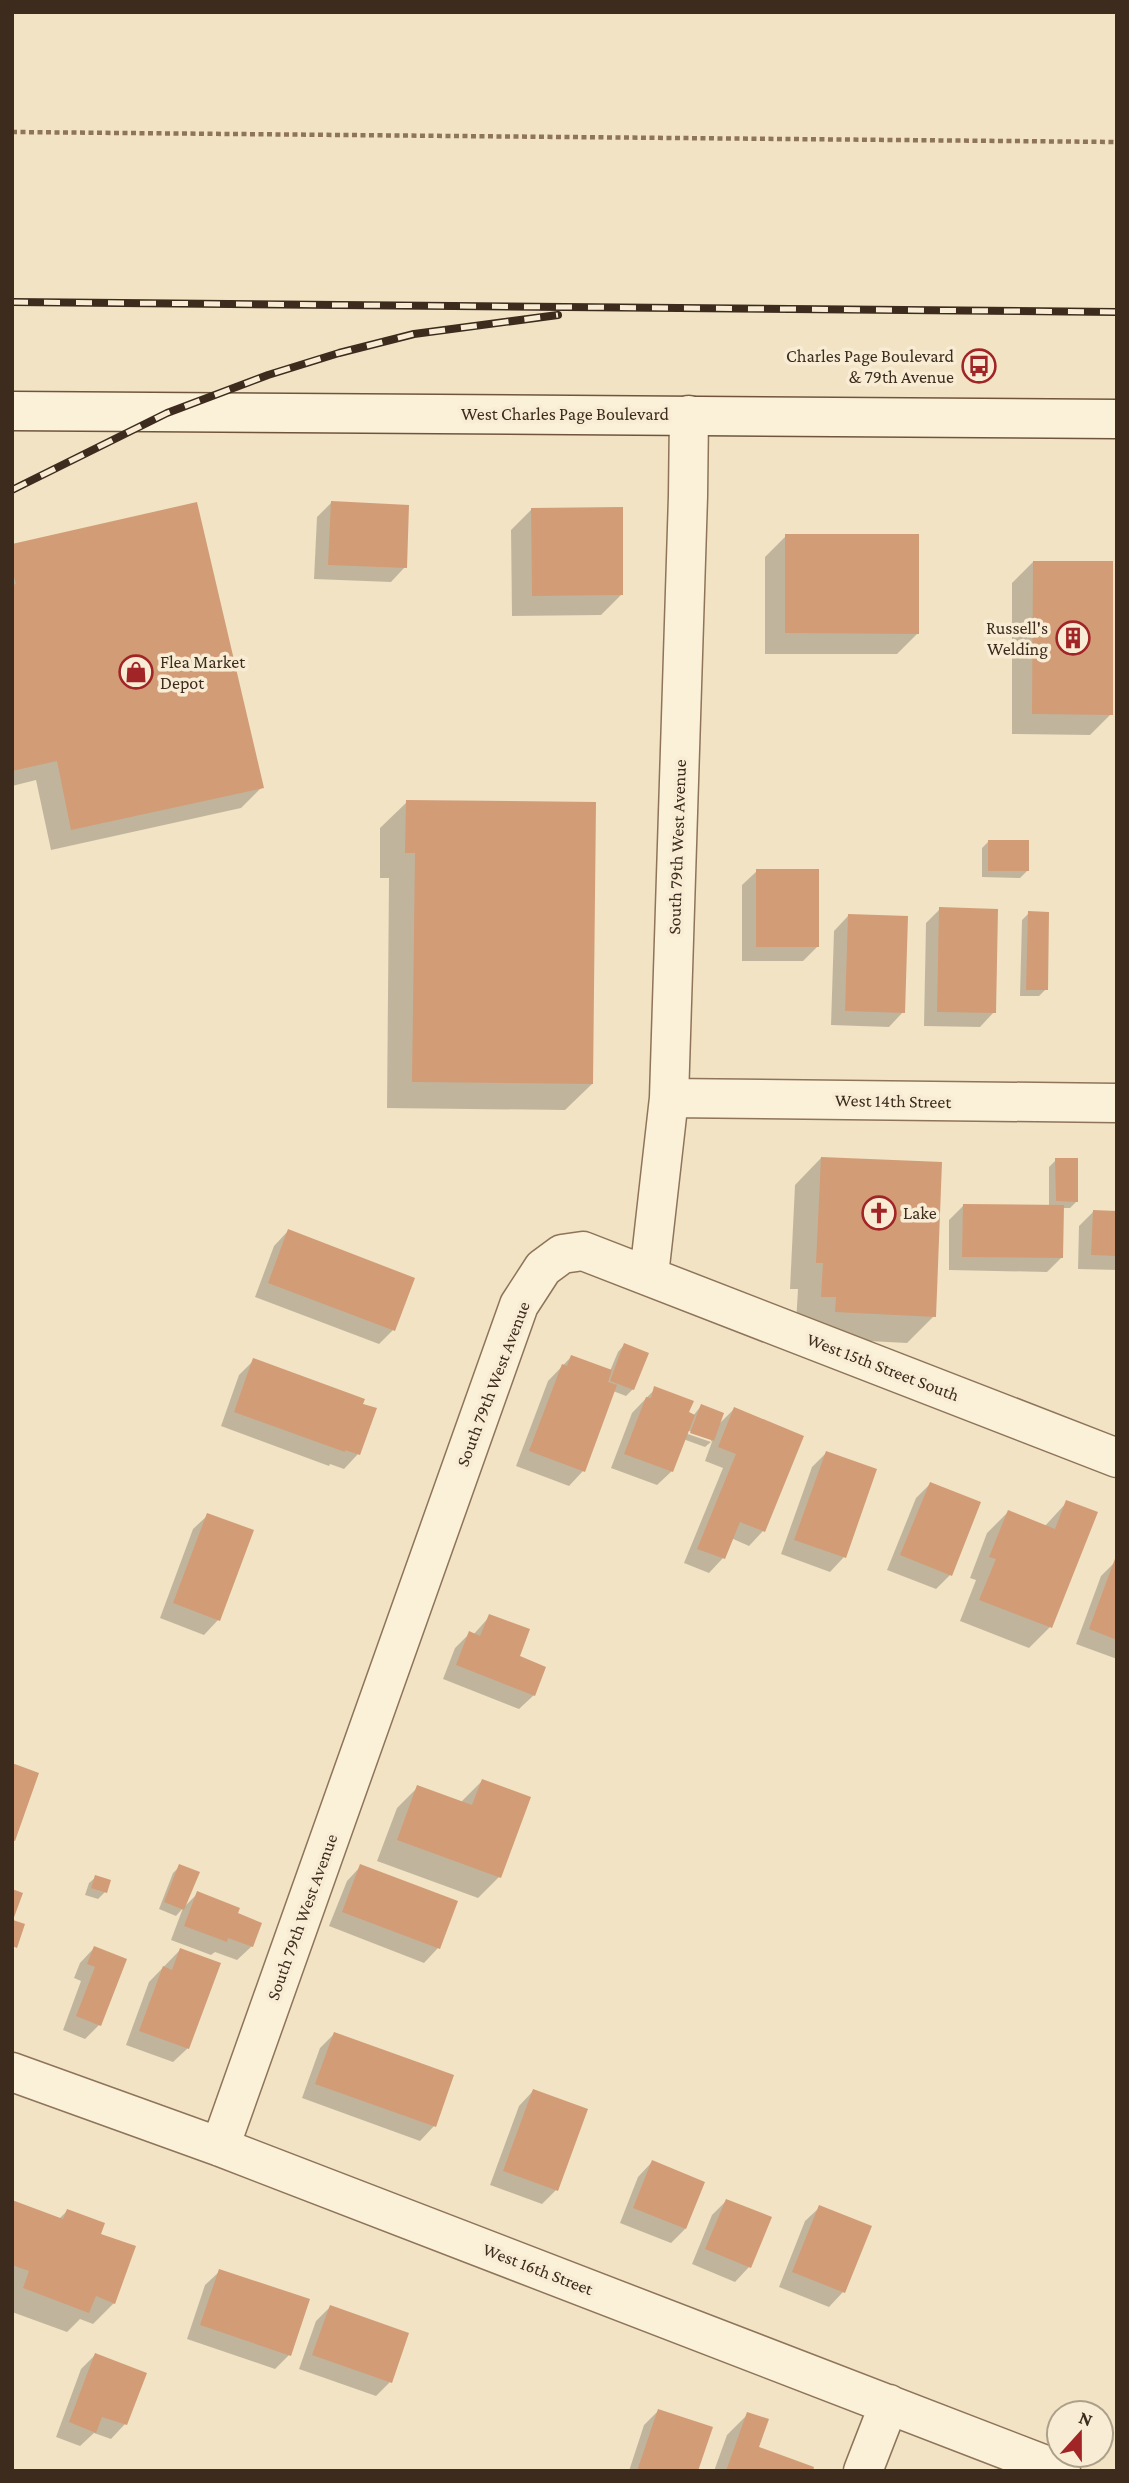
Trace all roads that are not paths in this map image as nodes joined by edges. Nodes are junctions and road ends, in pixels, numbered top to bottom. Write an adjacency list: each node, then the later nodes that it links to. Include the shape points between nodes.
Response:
1 (12, 411): 2 (street, West Charles Page Boulevard)
2 (689, 415): 3 (street, West Charles Page Boulevard); 4 (street, South 79th West Avenue)
3 (1117, 419)
4 (669, 1098): 5 (street, West 14th Street); 6 (street, South 79th West Avenue)
5 (1117, 1103)
6 (649, 1276): 7 (street, West 15th Street South); 9 (street, South 79th West Avenue, via 583,1251 562,1254 544,1268 519,1305)
7 (1117, 1458)
8 (12, 2072): 9 (street, West 16th Street)
9 (220, 2147): 10 (street, West 16th Street)
10 (889, 2404): 11 (street); 12 (street, West 16th Street)
11 (863, 2471)
12 (1061, 2471)

